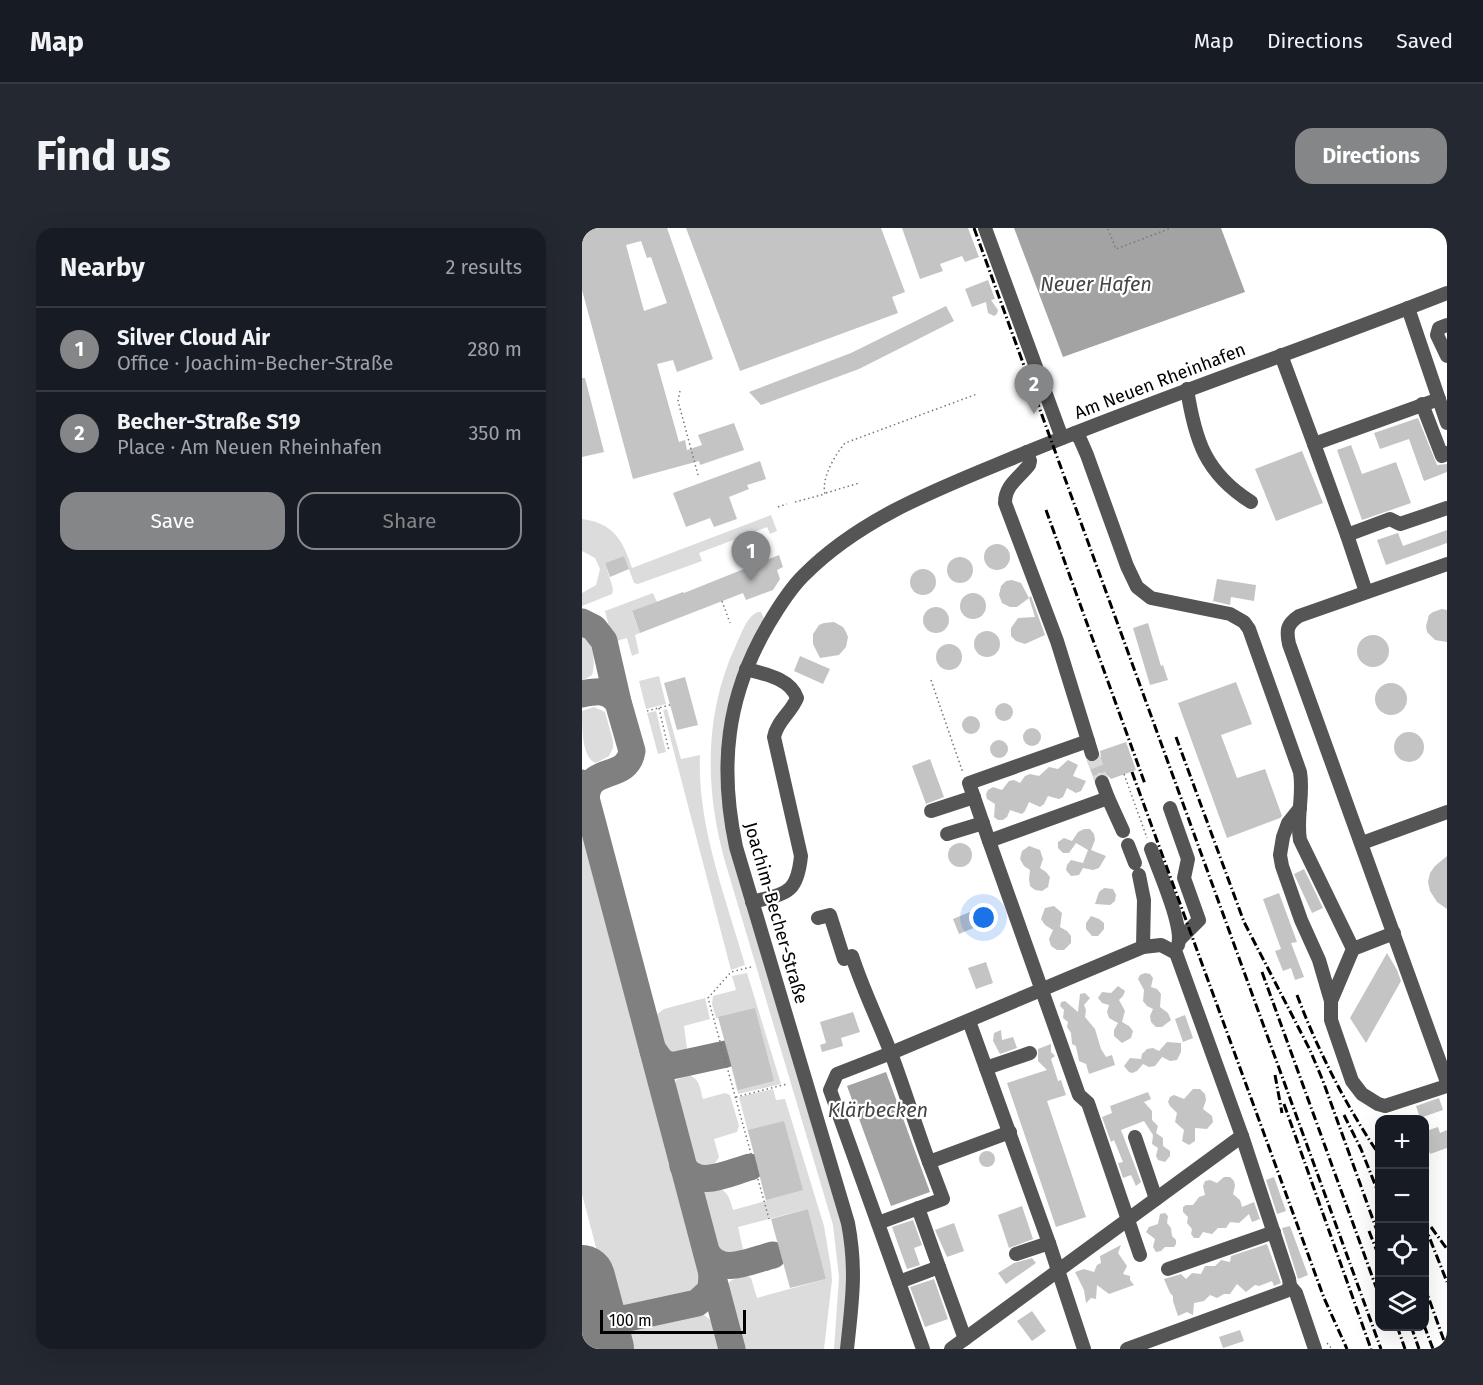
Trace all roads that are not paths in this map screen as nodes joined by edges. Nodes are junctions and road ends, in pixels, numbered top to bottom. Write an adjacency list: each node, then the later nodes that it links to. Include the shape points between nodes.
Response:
1 (985, 228): 11 (street, Am Neuen Rheinhafen)
2 (1447, 294): 3 (street, Am Neuen Rheinhafen)
3 (1408, 308): 5 (street, Am Neuen Rheinhafen); 8 (street)
4 (1447, 325): 6 (street, via 1439,328 1437,335)
5 (1281, 355): 7 (street, Am Neuen Rheinhafen); 12 (street)
6 (1447, 356)
7 (1187, 389): 11 (street, Am Neuen Rheinhafen); 15 (street, via 1191,417 1205,459 1235,492)
8 (1439, 399): 9 (street); 10 (street)
9 (1422, 404): 12 (street); 14 (street, via 1442,456)
10 (1447, 423)
11 (1068, 435): 13 (street, Joachim-Becher-Straße); 25 (street, via 1080,439 1137,587 1151,598 1230,614 1249,628 1300,772)
12 (1314, 444): 17 (street)
13 (1027, 452): 20 (street, Joachim-Becher-Straße, via 918,497 823,557 776,611); 22 (street, via 1029,465 1010,485 1005,503 1090,747 966,779)
14 (1447, 453)
15 (1251, 502)
16 (1447, 508): 17 (street, via 1400,524 1390,519)
17 (1347, 535): 19 (street)
18 (1447, 564): 19 (street)
19 (1366, 592): 32 (street, via 1299,616 1288,624 1287,630 1288,644)
20 (746, 669): 35 (street, Joachim-Becher-Straße, via 731,717 727,773 730,821); 35 (street, via 788,684 797,698 776,727 774,737 801,856 799,874 794,886 785,892)
21 (1102, 782): 23 (street)
22 (974, 797): 26 (street); 28 (street)
23 (1108, 798): 29 (street); 31 (street)
24 (1170, 808): 38 (street, via 1188,860 1184,878 1199,920)
25 (1300, 808): 40 (street, via 1300,840); 42 (street, via 1282,837 1280,855)
26 (931, 811)
27 (1447, 812): 32 (street)
28 (983, 823): 30 (street); 31 (street)
29 (1123, 831)
30 (947, 834)
31 (989, 841): 41 (street)
32 (1362, 843): 37 (street)
33 (1128, 845): 39 (street, via 1144,900)
34 (1151, 849): 38 (street, via 1176,919)
35 (752, 902): 57 (street, Joachim-Becher-Straße)
36 (818, 918): 44 (street, via 830,915 844,959 852,956)
37 (1394, 933): 40 (street); 47 (street)
38 (1178, 946): 39 (street); 49 (street)
39 (1143, 947): 41 (street)
40 (1353, 949): 42 (street)
41 (1042, 988): 43 (street); 55 (street, via 1079,1095 1088,1103)
42 (1331, 1001): 47 (street, via 1332,1020 1347,1068 1362,1094 1385,1106)
43 (969, 1021): 44 (street); 46 (street)
44 (891, 1053): 51 (street); 56 (street, via 837,1074 830,1090)
45 (1030, 1053): 46 (street)
46 (986, 1068): 48 (street)
47 (1447, 1084)
48 (1010, 1132): 51 (street); 59 (street)
49 (1242, 1136): 52 (street); 58 (street)
50 (1135, 1137): 52 (street)
51 (928, 1162): 53 (street, via 943,1199)
52 (1156, 1199): 55 (street)
53 (918, 1208): 56 (street); 62 (street)
54 (862, 1219): 57 (street)
55 (1128, 1220): 61 (street); 64 (street)
56 (878, 1222): 65 (street)
57 (848, 1223): 68 (street, Joachim-Becher-Straße, via 854,1278)
58 (1274, 1232): 63 (street); 66 (street)
59 (1049, 1243): 60 (street); 64 (street)
60 (1016, 1254)
61 (1140, 1255)
62 (939, 1267): 65 (street); 67 (street)
63 (1167, 1269)
64 (1059, 1271): 67 (street); 71 (street)
65 (899, 1282): 69 (street)
66 (1290, 1286): 72 (street, via 1286,1291); 73 (street)
67 (965, 1339): 70 (street)
68 (847, 1349)
69 (923, 1349)
70 (951, 1349)
71 (1084, 1349)
72 (1127, 1349)
73 (1315, 1349)

